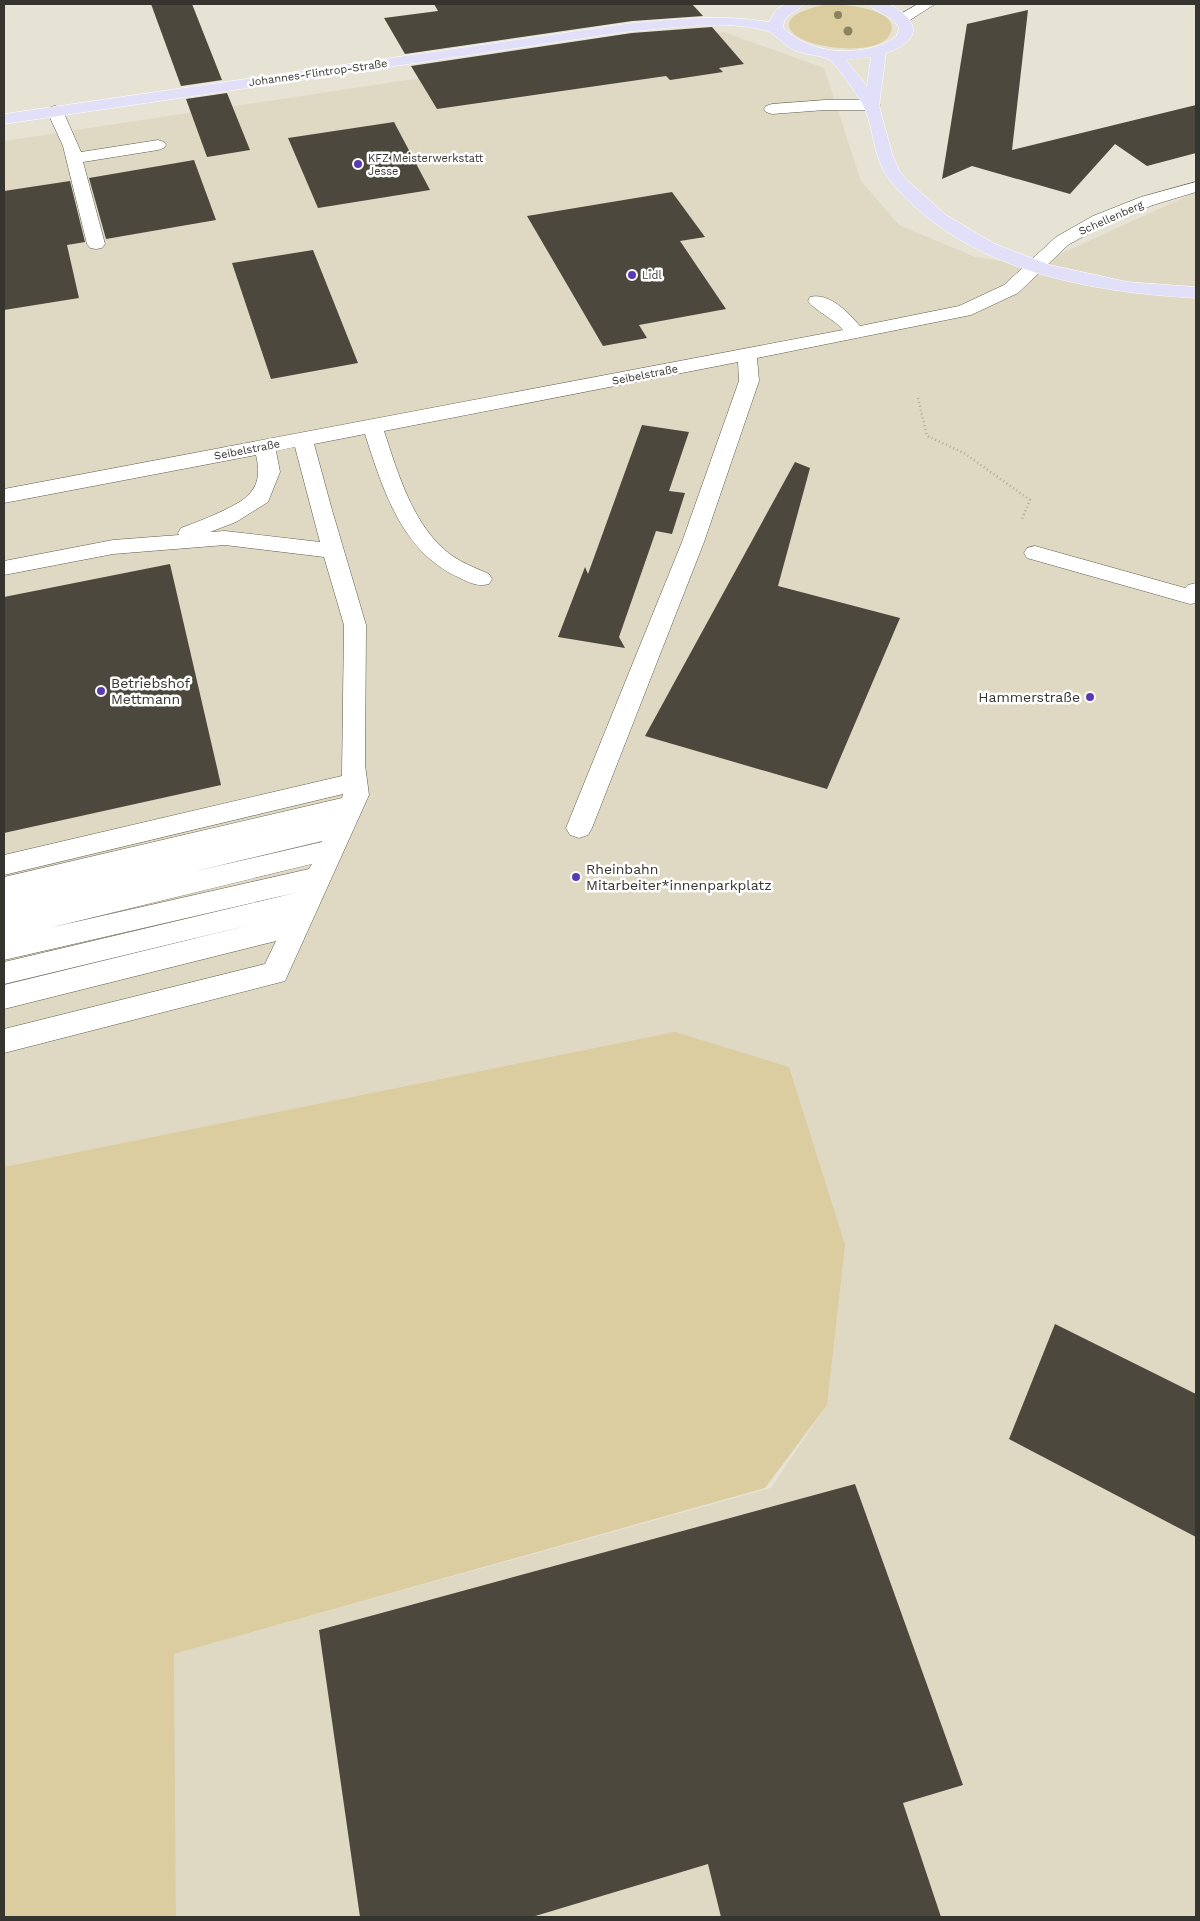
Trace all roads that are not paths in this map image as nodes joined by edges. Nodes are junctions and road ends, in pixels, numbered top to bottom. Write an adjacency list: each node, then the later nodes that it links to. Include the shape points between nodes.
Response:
1 (876, 4): 6 (main road)
2 (928, 4): 6 (street)
3 (790, 7): 5 (main road); 8 (main road, via 778,16)
4 (751, 9): 7 (main road, Johannes-Flintrop-Straße, via 702,11)
5 (768, 9)
6 (902, 19): 9 (main road, via 906,33 900,41)
7 (632, 27): 8 (main road, Johannes-Flintrop-Straße, via 718,21); 13 (main road, Johannes-Flintrop-Straße)
8 (775, 28): 10 (main road, via 789,42)
9 (879, 51): 10 (main road); 11 (main road)
10 (835, 55): 11 (main road)
11 (872, 106): 12 (street); 19 (main road, via 886,160 892,173 906,188 954,229)
12 (772, 109)
13 (55, 111): 14 (main road, Johannes-Flintrop-Straße); 16 (street)
14 (4, 119)
15 (158, 144): 16 (street)
16 (74, 158): 18 (street)
17 (1196, 186): 19 (street, Schellenberg, via 1100,220 1062,241)
18 (96, 244)
19 (1035, 266): 20 (main road, via 1129,288); 22 (street, Seibelstraße, via 1011,289 964,311)
20 (1196, 293)
21 (817, 301): 22 (street, via 840,316)
22 (856, 333): 23 (street, Seibelstraße)
23 (746, 356): 24 (street, Seibelstraße); 35 (street, via 749,382 693,542)
24 (372, 426): 25 (street, Seibelstraße); 32 (street, via 391,479 415,529 438,556)
25 (303, 439): 26 (street, Seibelstraße); 29 (street)
26 (266, 447): 27 (street, Seibelstraße); 28 (street, via 270,472 260,497 228,517)
27 (4, 496)
28 (160, 545): 29 (street, via 225,538); 31 (street, via 113,547)
29 (332, 551): 34 (street, via 355,625)
30 (1035, 553): 33 (street, via 1190,597)
31 (4, 568)
32 (481, 579)
33 (1196, 590)
34 (346, 806): 36 (street); 37 (street); 38 (street); 39 (street); 40 (street); 42 (street)
35 (579, 828)
36 (4, 847)
37 (4, 865)
38 (319, 877): 41 (street); 43 (street)
39 (4, 887)
40 (4, 907)
41 (302, 913): 44 (street); 45 (street); 46 (street, via 275,973)
42 (4, 928)
43 (4, 949)
44 (4, 973)
45 (4, 997)
46 (4, 1041)

